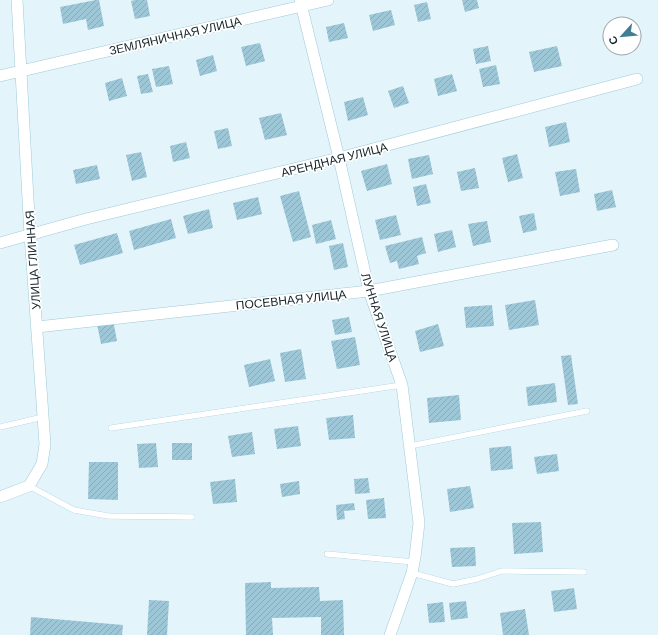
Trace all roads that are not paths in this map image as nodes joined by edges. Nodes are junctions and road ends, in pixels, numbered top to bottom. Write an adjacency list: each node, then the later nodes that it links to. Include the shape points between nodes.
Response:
1 (17, 0): 4 (street, УЛИЦА ГЛИННАЯ)
2 (328, 0): 3 (street, ЗЕМЛЯНИЧНАЯ УЛИЦА)
3 (301, 3): 4 (street, ЗЕМЛЯНИЧНАЯ УЛИЦА); 7 (street, ЛУННАЯ УЛИЦА)
4 (21, 71): 5 (street, ЗЕМЛЯНИЧНАЯ УЛИЦА); 8 (street, УЛИЦА ГЛИННАЯ)
5 (0, 76)
6 (637, 79): 7 (street, АРЕНДНАЯ УЛИЦА)
7 (339, 158): 8 (street, АРЕНДНАЯ УЛИЦА); 11 (street, ЛУННАЯ УЛИЦА)
8 (30, 235): 9 (street, АРЕНДНАЯ УЛИЦА); 12 (street, УЛИЦА ГЛИННАЯ)
9 (0, 243)
10 (614, 245): 11 (street, ПОСЕВНАЯ УЛИЦА)
11 (368, 291): 12 (street, ПОСЕВНАЯ УЛИЦА); 13 (street, ЛУННАЯ УЛИЦА)
12 (37, 327): 15 (street, УЛИЦА ГЛИННАЯ)
13 (402, 385): 17 (lane); 18 (street, ЛУННАЯ УЛИЦА)
14 (587, 411): 18 (lane)
15 (43, 417): 16 (lane); 19 (street, УЛИЦА ГЛИННАЯ, via 45,444 42,464)
16 (0, 427)
17 (111, 428)
18 (410, 446): 23 (street, ЛУННАЯ УЛИЦА, via 419,523)
19 (29, 486): 20 (street); 21 (lane, via 74,510 108,516)
20 (0, 497)
21 (192, 517)
22 (327, 554): 23 (lane)
23 (413, 568): 24 (lane, via 453,584 502,570); 25 (street, ЛУННАЯ УЛИЦА)
24 (584, 572)
25 (390, 635)

